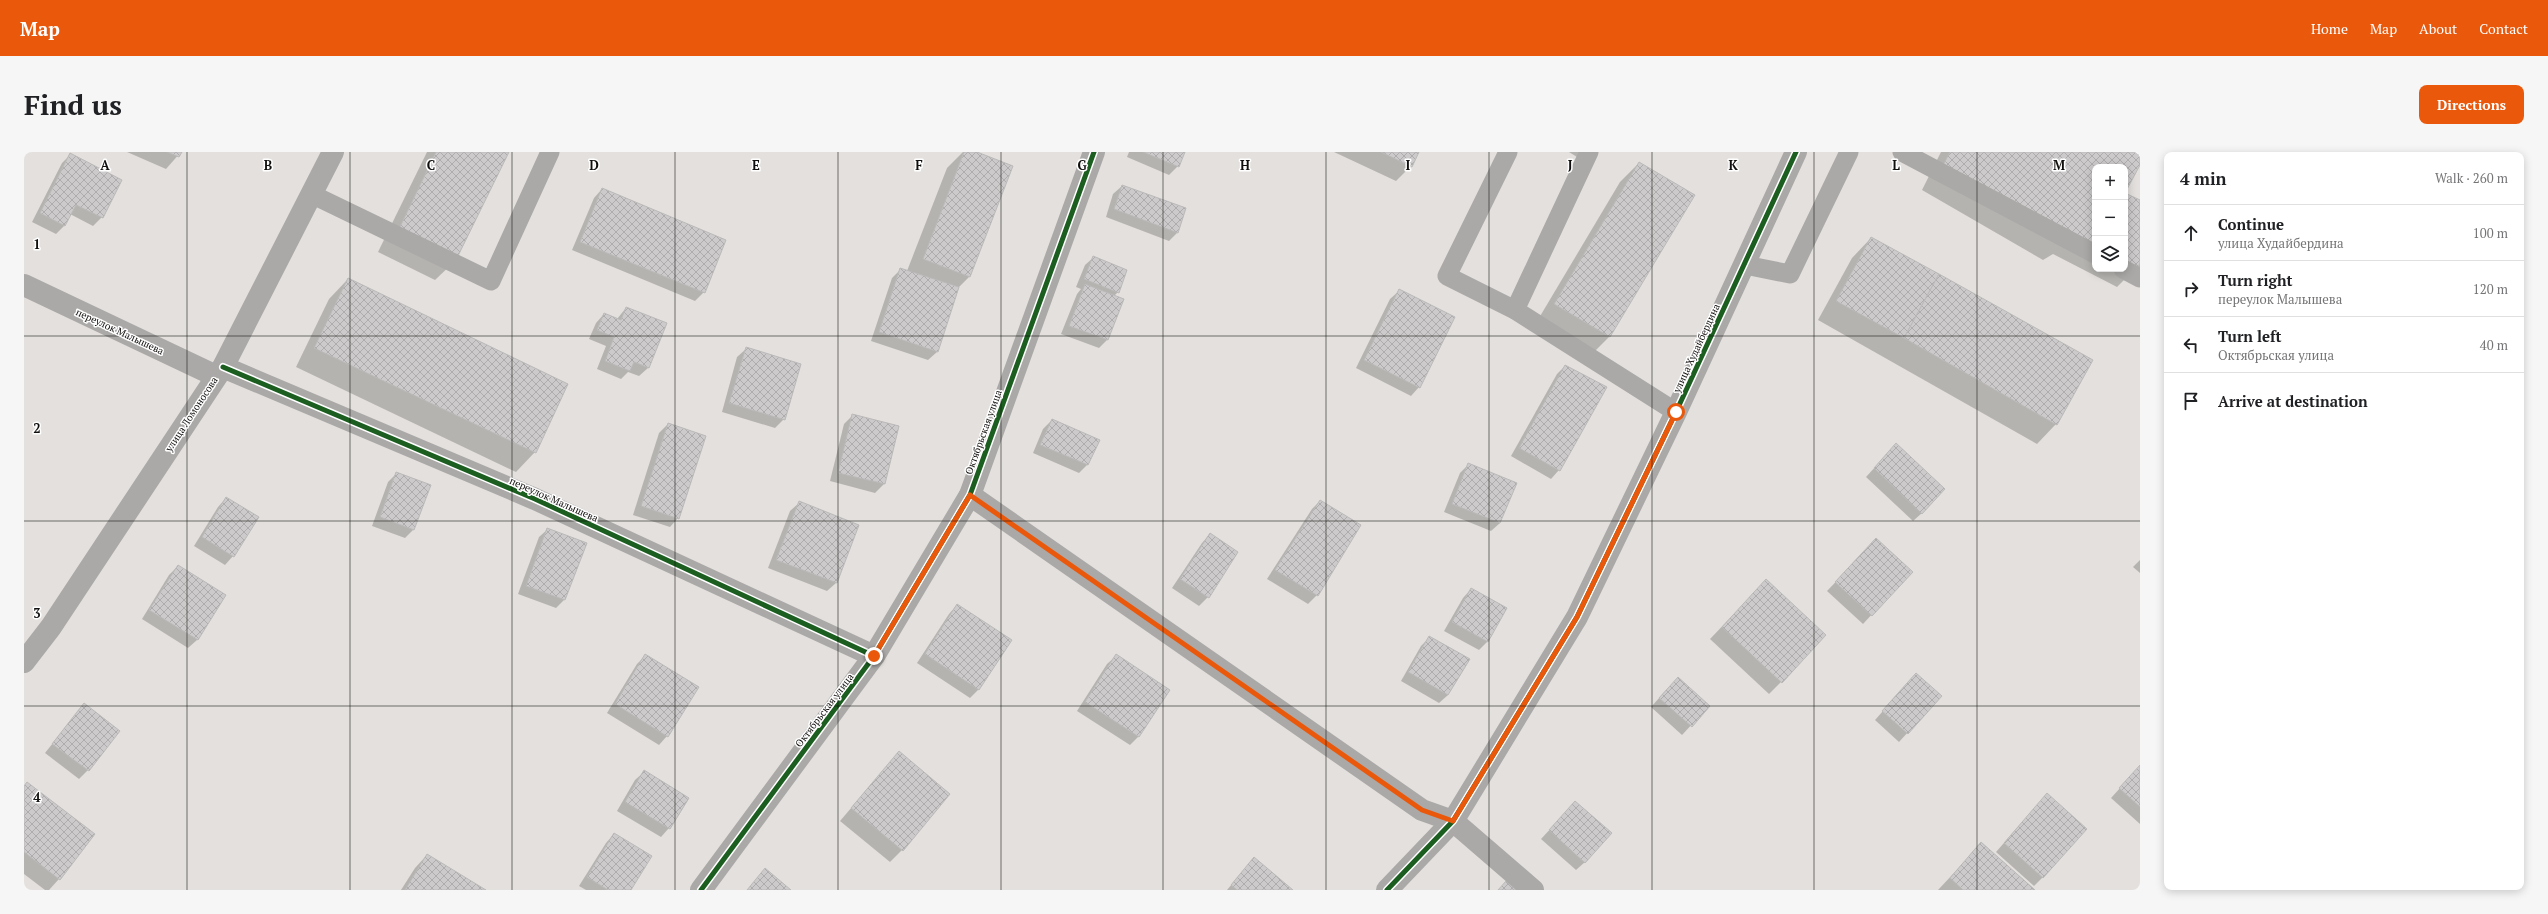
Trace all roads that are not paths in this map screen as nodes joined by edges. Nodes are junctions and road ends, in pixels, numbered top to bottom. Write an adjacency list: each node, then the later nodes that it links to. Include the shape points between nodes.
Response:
1 (333, 152): 9 (street, улица Ломоносова)
2 (550, 152): 9 (lane, via 491,281)
3 (1094, 152): 18 (street, Октябрьская улица)
4 (1508, 152): 15 (lane, via 1447,276)
5 (1589, 152): 15 (lane)
6 (1796, 152): 11 (street, улица Худайбердина)
7 (1849, 152): 11 (lane, via 1790,274)
8 (1902, 152): 10 (lane)
9 (311, 194): 16 (street, улица Ломоносова)
10 (2092, 252)
11 (1745, 264): 17 (street, улица Худайбердина)
12 (2128, 272): 13 (lane)
13 (2140, 278)
14 (24, 285): 16 (street, переулок Малышева)
15 (1515, 310): 17 (lane)
16 (220, 372): 19 (street, переулок Малышева, via 534,499); 20 (street, улица Ломоносова, via 51,627)
17 (1676, 412): 21 (street, улица Худайбердина, via 1577,617)
18 (970, 495): 19 (street, Октябрьская улица); 21 (street, via 1422,810)
19 (874, 656): 22 (street, Октябрьская улица)
20 (24, 662)
21 (1453, 821): 23 (street, улица Худайбердина); 24 (street)
22 (701, 890)
23 (1387, 890)
24 (1533, 890)

